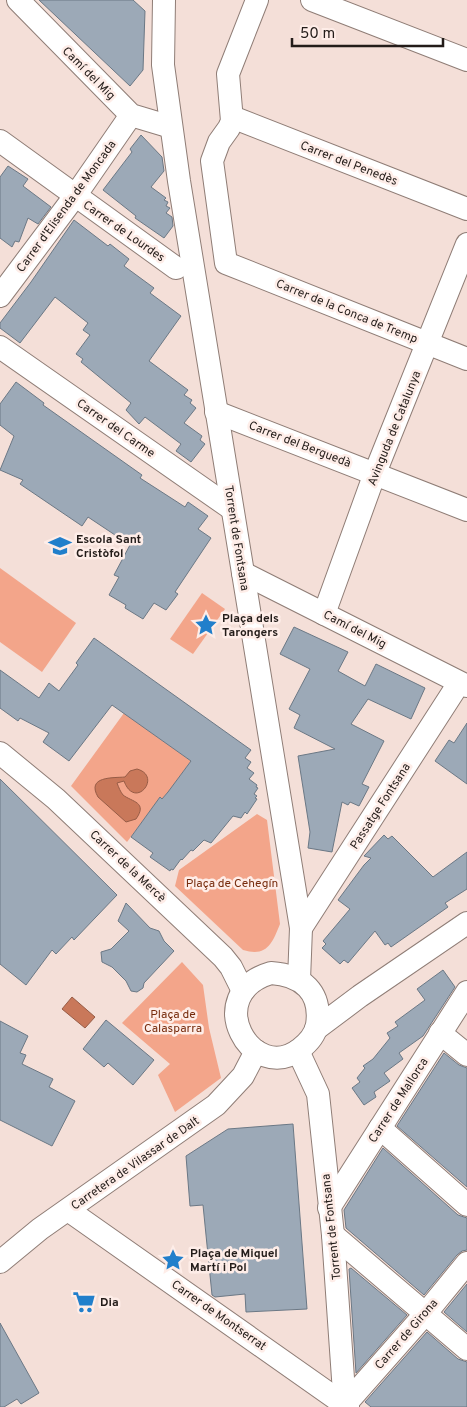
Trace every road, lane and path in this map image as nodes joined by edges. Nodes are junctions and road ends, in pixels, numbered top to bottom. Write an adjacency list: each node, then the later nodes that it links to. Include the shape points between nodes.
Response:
1 (18, 0): 6 (street, Camí del Mig)
2 (164, 0): 8 (street, Torrent de Fontsana, via 163,65)
3 (258, 0): 7 (street, via 228,74)
4 (312, 0): 5 (street)
5 (467, 60)
6 (131, 116): 8 (street); 10 (street, Carrer d'Elisenda de Moncada)
7 (232, 117): 11 (street, Carrer del Penedès); 15 (street, Carrer de la Conca de Tremp, via 212,161 226,263)
8 (171, 127): 18 (street, Torrent de Fontsana)
9 (0, 141): 10 (street, Carrer de Lourdes)
10 (75, 196): 13 (street, Carrer de Lourdes); 14 (street, Carrer d'Elisenda de Moncada)
11 (467, 209)
12 (467, 244): 15 (street, Avinguda de Catalunya)
13 (176, 268)
14 (0, 296)
15 (427, 343): 17 (street, Carrer de la Conca de Tremp); 19 (street, Avinguda de Catalunya)
16 (0, 347): 20 (street, Carrer del Carme)
17 (467, 359)
18 (216, 412): 19 (street, Carrer del Berguedà); 20 (street, Torrent de Fontsana)
19 (375, 474): 21 (street, Carrer del Berguedà); 23 (street, Avinguda de Catalunya)
20 (232, 509): 22 (street, Torrent de Fontsana)
21 (467, 510)
22 (243, 573): 23 (street, Camí del Mig); 27 (street, Torrent de Fontsana)
23 (324, 614): 24 (street, Camí del Mig)
24 (463, 685): 27 (street, Passatge Fontsana)
25 (0, 753): 29 (street, Carrer de la Mercè, via 70,812 223,957)
26 (467, 923): 31 (street)
27 (300, 928): 28 (street, Torrent de Fontsana)
28 (299, 980): 29 (street, via 271,973 258,977); 32 (street, via 310,990)
29 (243, 991): 35 (street, via 236,1004 238,1030)
30 (467, 992): 34 (street, Carrer de Mallorca)
31 (360, 996): 32 (street); 33 (street)
32 (315, 1001): 33 (street)
33 (316, 1029): 36 (street, via 309,1042)
34 (440, 1033): 37 (street); 38 (street, Carrer de Mallorca)
35 (256, 1051): 36 (street, via 271,1058); 41 (street, Carretera de Vilassar de Dalt, via 243,1076 216,1105)
36 (298, 1051): 40 (street, Torrent de Fontsana, via 318,1094)
37 (467, 1055)
38 (380, 1128): 39 (street); 40 (street, Carrer de Mallorca)
39 (467, 1205)
40 (329, 1208): 42 (street, Torrent de Fontsana)
41 (68, 1210): 43 (street, Carretera de Vilassar de Dalt); 47 (street, Carrer de Montserrat)
42 (333, 1235): 45 (street); 47 (street, Torrent de Fontsana)
43 (0, 1262)
44 (467, 1263): 45 (street, Carrer de Girona)
45 (426, 1313): 46 (street); 47 (street, Carrer de Girona)
46 (467, 1349)
47 (345, 1406)

